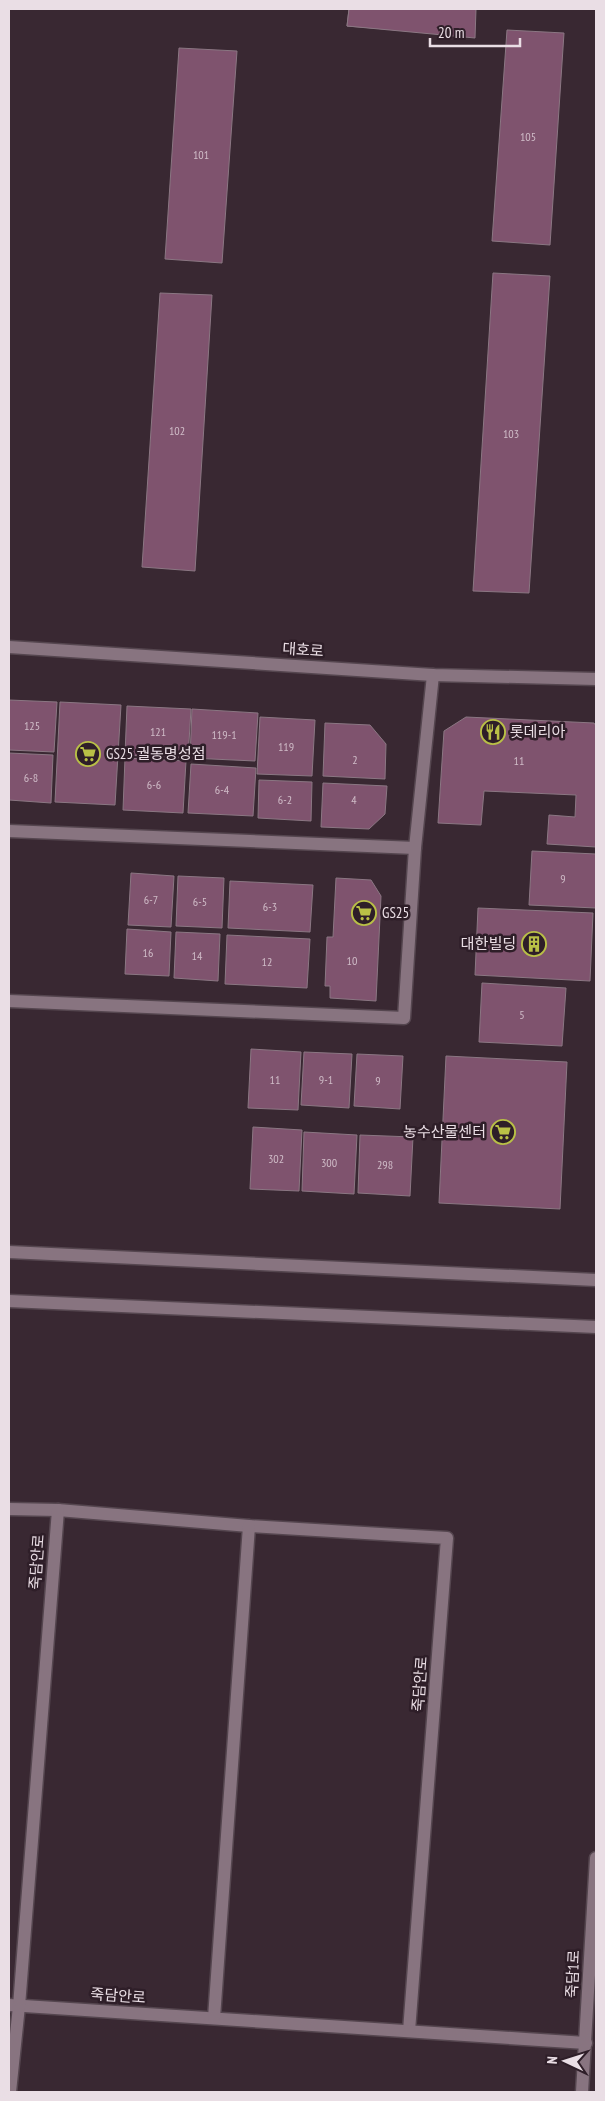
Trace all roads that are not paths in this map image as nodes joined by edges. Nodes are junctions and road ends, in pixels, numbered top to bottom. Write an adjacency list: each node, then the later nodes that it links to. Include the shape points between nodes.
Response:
1 (9, 647): 2 (street, 대호로)
2 (433, 675): 3 (street, 대호로); 5 (street)
3 (596, 679)
4 (9, 831): 5 (street)
5 (415, 848): 6 (street, via 404,1018)
6 (9, 1001)
7 (9, 1252): 8 (street)
8 (596, 1280)
9 (9, 1301): 10 (street)
10 (596, 1327)
11 (9, 1510): 12 (street, 죽담안로)
12 (58, 1510): 13 (street, 죽담안로); 15 (street, 죽담안로)
13 (249, 1526): 16 (street); 17 (street, 죽담안로, via 447,1538)
14 (596, 1858): 18 (street, 죽담1로)
15 (14, 2005): 16 (street, 죽담안로); 19 (street, 죽담안로)
16 (214, 2018): 17 (street, 죽담안로)
17 (409, 2031): 18 (street, 죽담안로)
18 (586, 2043): 20 (street, 죽담1로)
19 (10, 2092)
20 (582, 2092)

